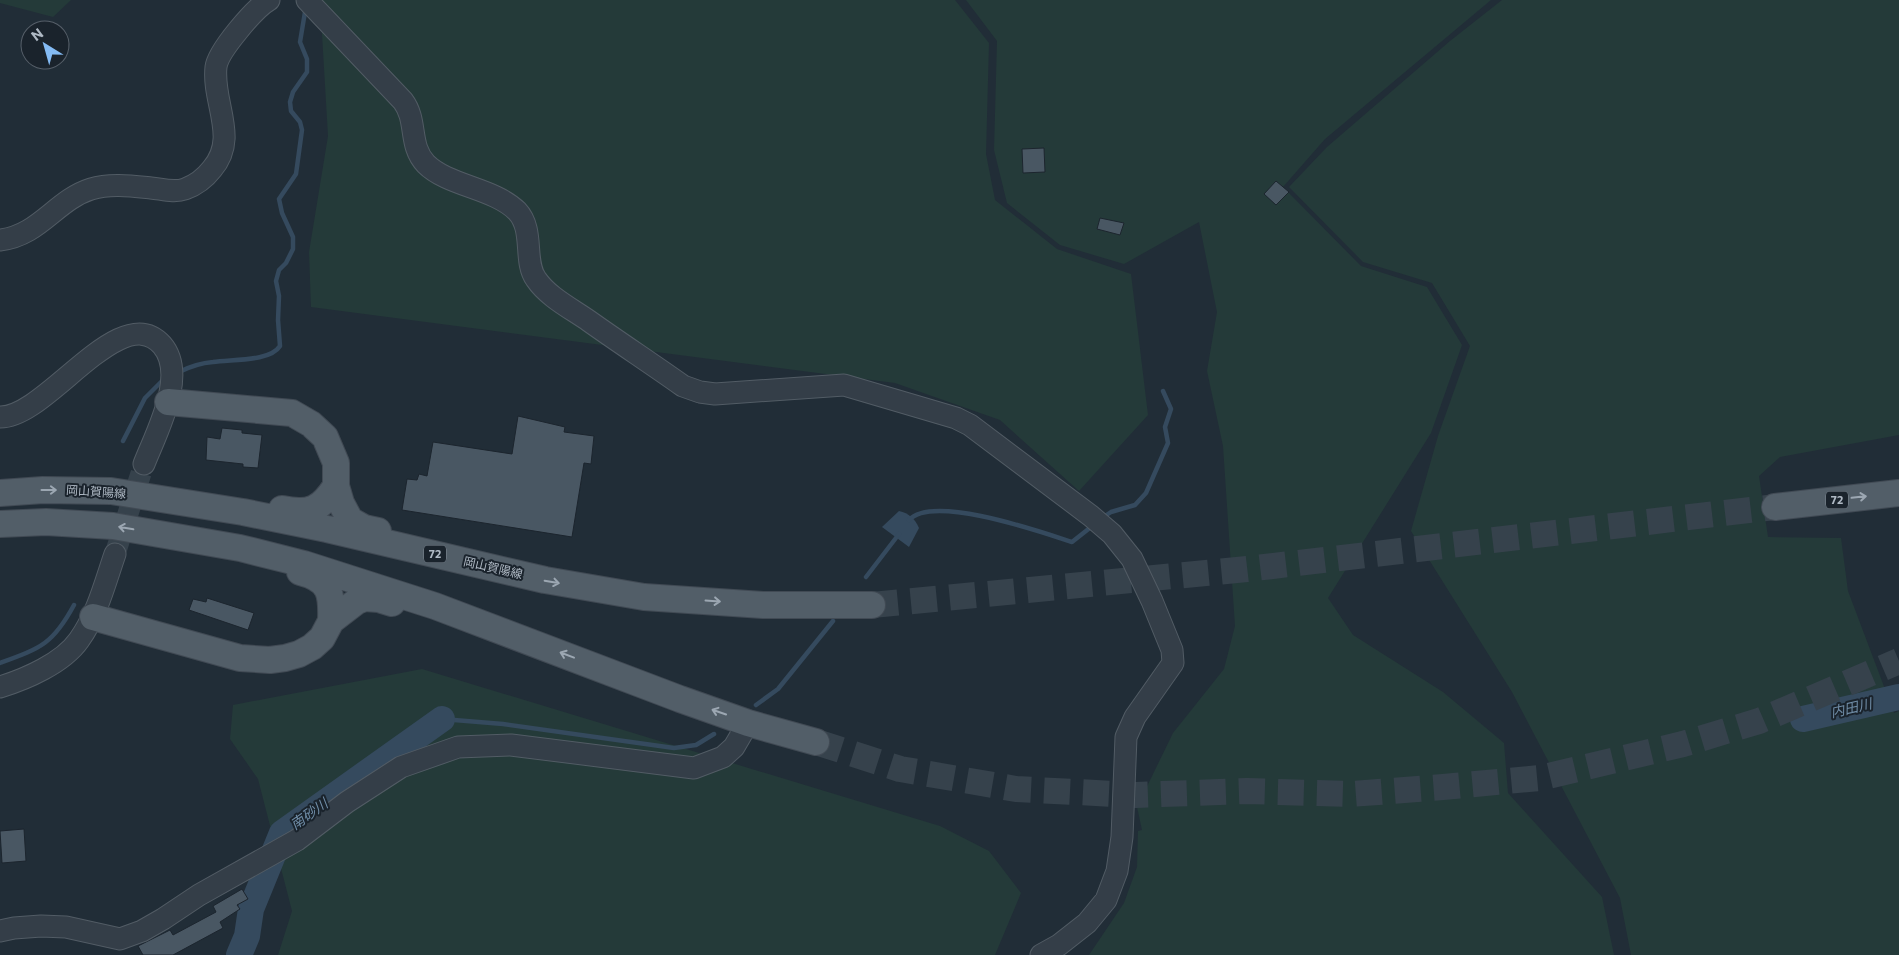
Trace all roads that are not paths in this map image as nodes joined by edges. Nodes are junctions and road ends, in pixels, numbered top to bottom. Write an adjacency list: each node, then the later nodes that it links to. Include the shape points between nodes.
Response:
1 (269, 0): 3 (street, via 258,7 219,57 216,74 225,132 224,147 217,164 207,176 183,190 109,185 94,188 71,199 34,228 14,238)
2 (307, 0): 25 (street, via 407,106 418,153 426,164 436,172 498,199 517,211 527,232 535,278 545,289 683,386 715,394 844,385 956,418 1091,516 1112,534 1132,559 1172,650 1173,663 1135,717 1126,737 1122,837 1116,871 1106,900 1087,923)
3 (0, 240)
4 (170, 383): 5 (street, via 166,351 155,338 139,334 110,343 34,404 8,417); 6 (street); 7 (main road, via 292,413 310,424 324,437 336,463)
5 (0, 417)
6 (144, 464)
7 (336, 486): 10 (main road, via 326,501 306,511 290,511 252,502); 15 (main road, via 350,520 364,528 482,556)
8 (0, 493): 10 (main road, 岡山賀陽線 / 72, one-way to 10, via 111,491)
9 (1899, 493): 11 (main road, 72, one-way to 9)
10 (197, 505): 15 (main road, 岡山賀陽線 / 72, via 327,529)
11 (1775, 507)
12 (0, 524): 13 (main road, one-way to 12, via 113,526 46,522)
13 (159, 534): 18 (main road, via 240,548 304,564); 19 (main road, via 196,547 307,574 327,586 331,596)
14 (115, 554): 17 (street)
15 (510, 572): 16 (main road, 岡山賀陽線 / 72, one-way to 16, via 644,597 763,605)
16 (872, 605)
17 (93, 617): 19 (main road, via 240,658 270,660 299,654 312,647); 20 (street, via 78,641 63,655 40,671)
18 (468, 619): 19 (main road, via 427,614 379,599 365,598); 21 (main road, one-way to 18)
19 (332, 621)
20 (0, 687)
21 (748, 722): 22 (main road); 24 (street, via 734,747 724,757 694,768 511,745 458,747 402,767 347,802 297,840 199,894)
22 (816, 742)
23 (0, 931): 24 (street, via 32,926 58,927)
24 (121, 947)
25 (1041, 955)

